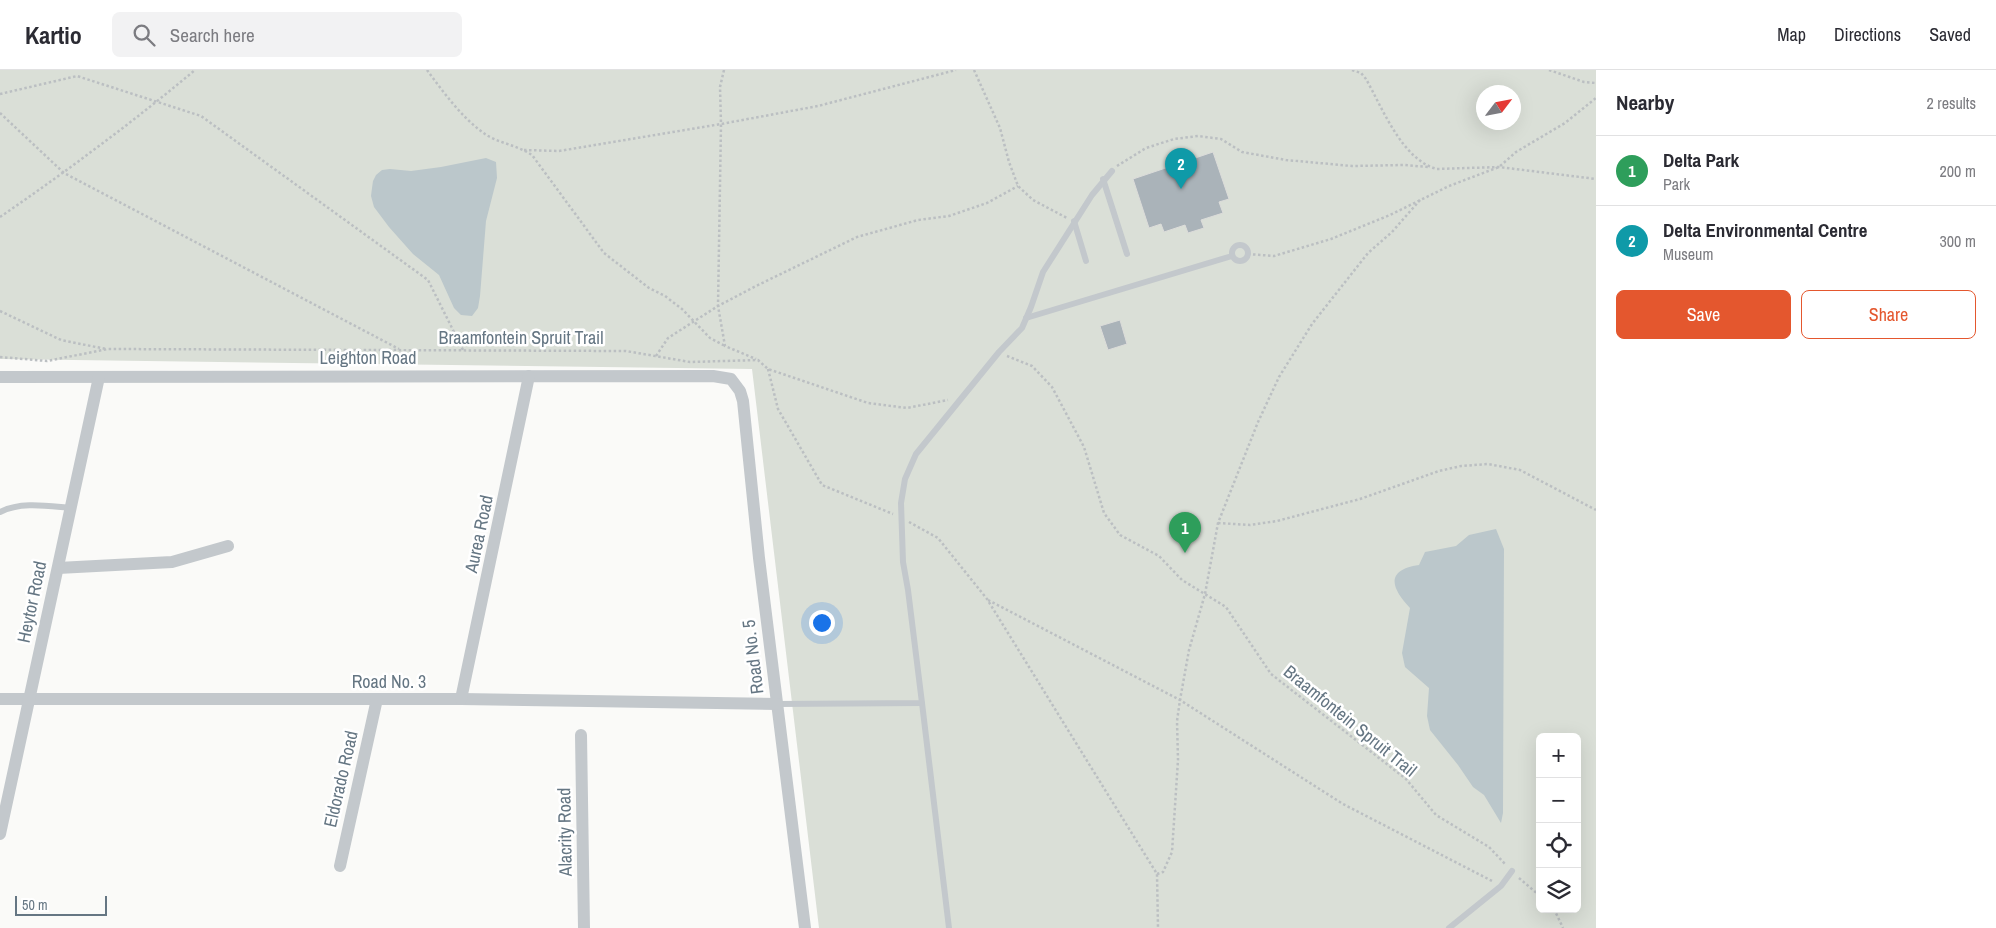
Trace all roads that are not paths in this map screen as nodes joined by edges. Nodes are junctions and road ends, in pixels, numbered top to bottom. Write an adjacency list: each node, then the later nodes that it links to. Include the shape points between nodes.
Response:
1 (1112, 171): 2 (lane)
2 (1103, 179): 3 (lane); 4 (lane)
3 (1074, 221): 6 (lane); 7 (lane, via 1043,272)
4 (1127, 254)
5 (1232, 256): 5 (lane, via 1232,248 1240,245 1247,248 1246,259 1241,262); 7 (lane)
6 (1086, 261)
7 (1026, 318): 20 (lane, via 1022,328 916,454 905,478 901,503 903,562)
8 (529, 376): 10 (street, Leighton Road); 11 (street, Leighton Road, via 713,376 727,377); 19 (street, Aurea Road)
9 (0, 377): 10 (street, Leighton Road)
10 (100, 377): 12 (street, Heytor Road)
11 (735, 383): 21 (street, Road No. 5, via 742,396)
12 (70, 508): 13 (lane, via 11,507); 15 (street, Heytor Road)
13 (0, 512)
14 (228, 546): 15 (street, via 172,562)
15 (58, 568): 17 (street, Heytor Road)
16 (0, 699): 17 (street, Road No. 3)
17 (29, 699): 18 (street, Road No. 3); 23 (street, Heytor Road)
18 (377, 699): 19 (street, Road No. 3); 24 (street, Eldorado Road)
19 (461, 699): 21 (street, Road No. 3)
20 (922, 703): 21 (lane); 28 (lane)
21 (777, 704): 27 (street, Road No. 5)
22 (581, 735): 26 (street, Alacrity Road)
23 (0, 834)
24 (340, 866)
25 (1512, 871): 29 (lane, via 1501,886)
26 (584, 928)
27 (804, 928)
28 (949, 928)
29 (1449, 928)

